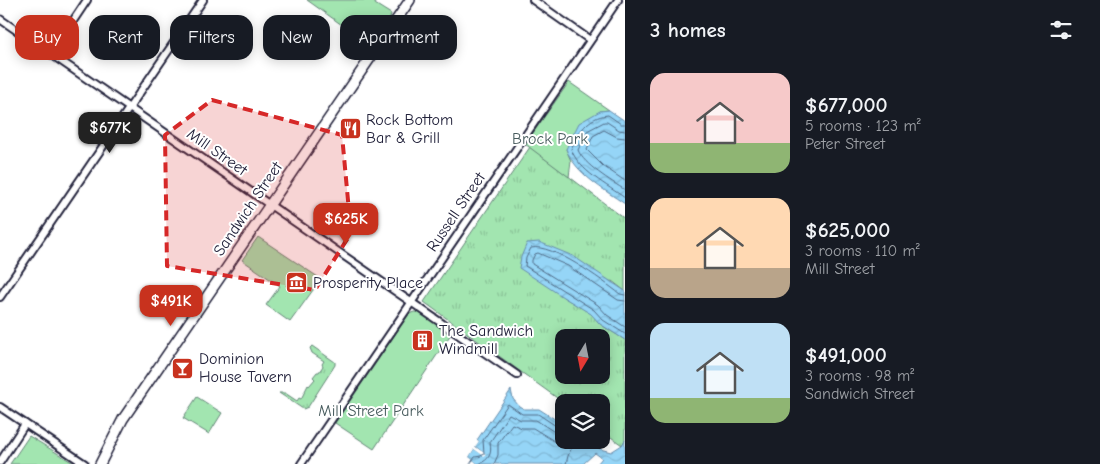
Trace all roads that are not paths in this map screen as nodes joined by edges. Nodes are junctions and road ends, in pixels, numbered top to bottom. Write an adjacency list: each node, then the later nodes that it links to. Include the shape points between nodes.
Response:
1 (87, 0): 6 (street)
2 (203, 0): 11 (street)
3 (410, 0): 12 (main road, Sandwich Street)
4 (532, 0): 9 (street)
5 (618, 0): 9 (street, Russell Street)
6 (77, 15)
7 (0, 19): 8 (street, Mill Street)
8 (15, 29)
9 (590, 40): 14 (street, Russell Street)
10 (60, 60): 11 (street, Mill Street)
11 (129, 108): 12 (street, Mill Street); 13 (street)
12 (269, 205): 14 (street, Mill Street); 20 (main road, Sandwich Street, via 123,419)
13 (0, 297)
14 (411, 302): 15 (street, Mill Street); 21 (street, Russell Street)
15 (517, 375)
16 (0, 407): 17 (street)
17 (25, 424): 18 (street); 19 (street)
18 (0, 462)
19 (85, 464)
20 (100, 464)
21 (301, 464)

